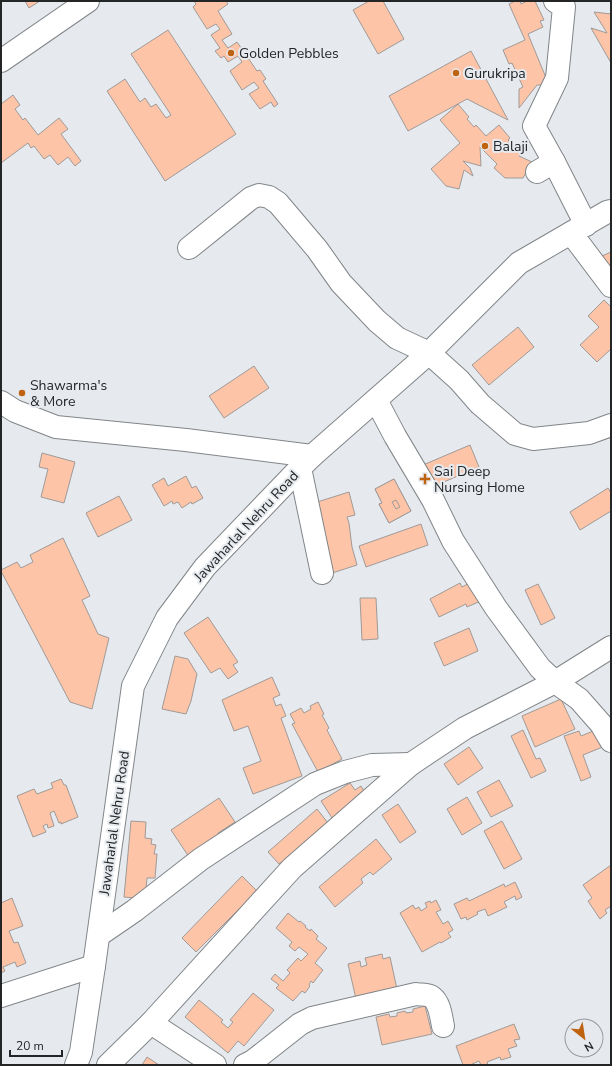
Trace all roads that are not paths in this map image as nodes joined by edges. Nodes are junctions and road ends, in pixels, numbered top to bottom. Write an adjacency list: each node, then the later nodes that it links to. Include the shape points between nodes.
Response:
1 (88, 1): 3 (street)
2 (555, 1): 5 (street, via 564,7 558,78 534,126 546,167)
3 (1, 61)
4 (611, 211): 5 (street, Jawaharlal Nehru Road)
5 (578, 229): 7 (street); 8 (street, Jawaharlal Nehru Road, via 519,263)
6 (189, 248): 8 (street, via 251,198 259,195 269,197 278,204 341,283 377,321 397,338)
7 (611, 286)
8 (429, 353): 9 (street, Jawaharlal Nehru Road); 11 (street, via 459,380 480,404 515,434 533,439 589,433)
9 (376, 400): 12 (street, Jawaharlal Nehru Road); 15 (street, via 453,541 496,608 540,668)
10 (1, 402): 12 (street, via 15,411 56,428 186,440)
11 (611, 425)
12 (306, 462): 13 (street); 18 (street, Jawaharlal Nehru Road, via 205,567 168,618 133,686)
13 (322, 573)
14 (611, 647): 15 (street)
15 (555, 682): 16 (street, via 579,699 601,724); 17 (street, via 465,728)
16 (611, 741)
17 (411, 764): 18 (street, via 372,765 315,784 201,859); 21 (street, via 292,868)
18 (99, 935): 19 (street, Jawaharlal Nehru Road)
19 (94, 966): 20 (street); 23 (street, Jawaharlal Nehru Road, via 81,1052)
20 (1, 996)
21 (151, 1023): 24 (street); 25 (street)
22 (443, 1026): 26 (street, via 437,1004 432,997 416,994 312,1018)
23 (76, 1065)
24 (108, 1065)
25 (215, 1065)
26 (245, 1065)

